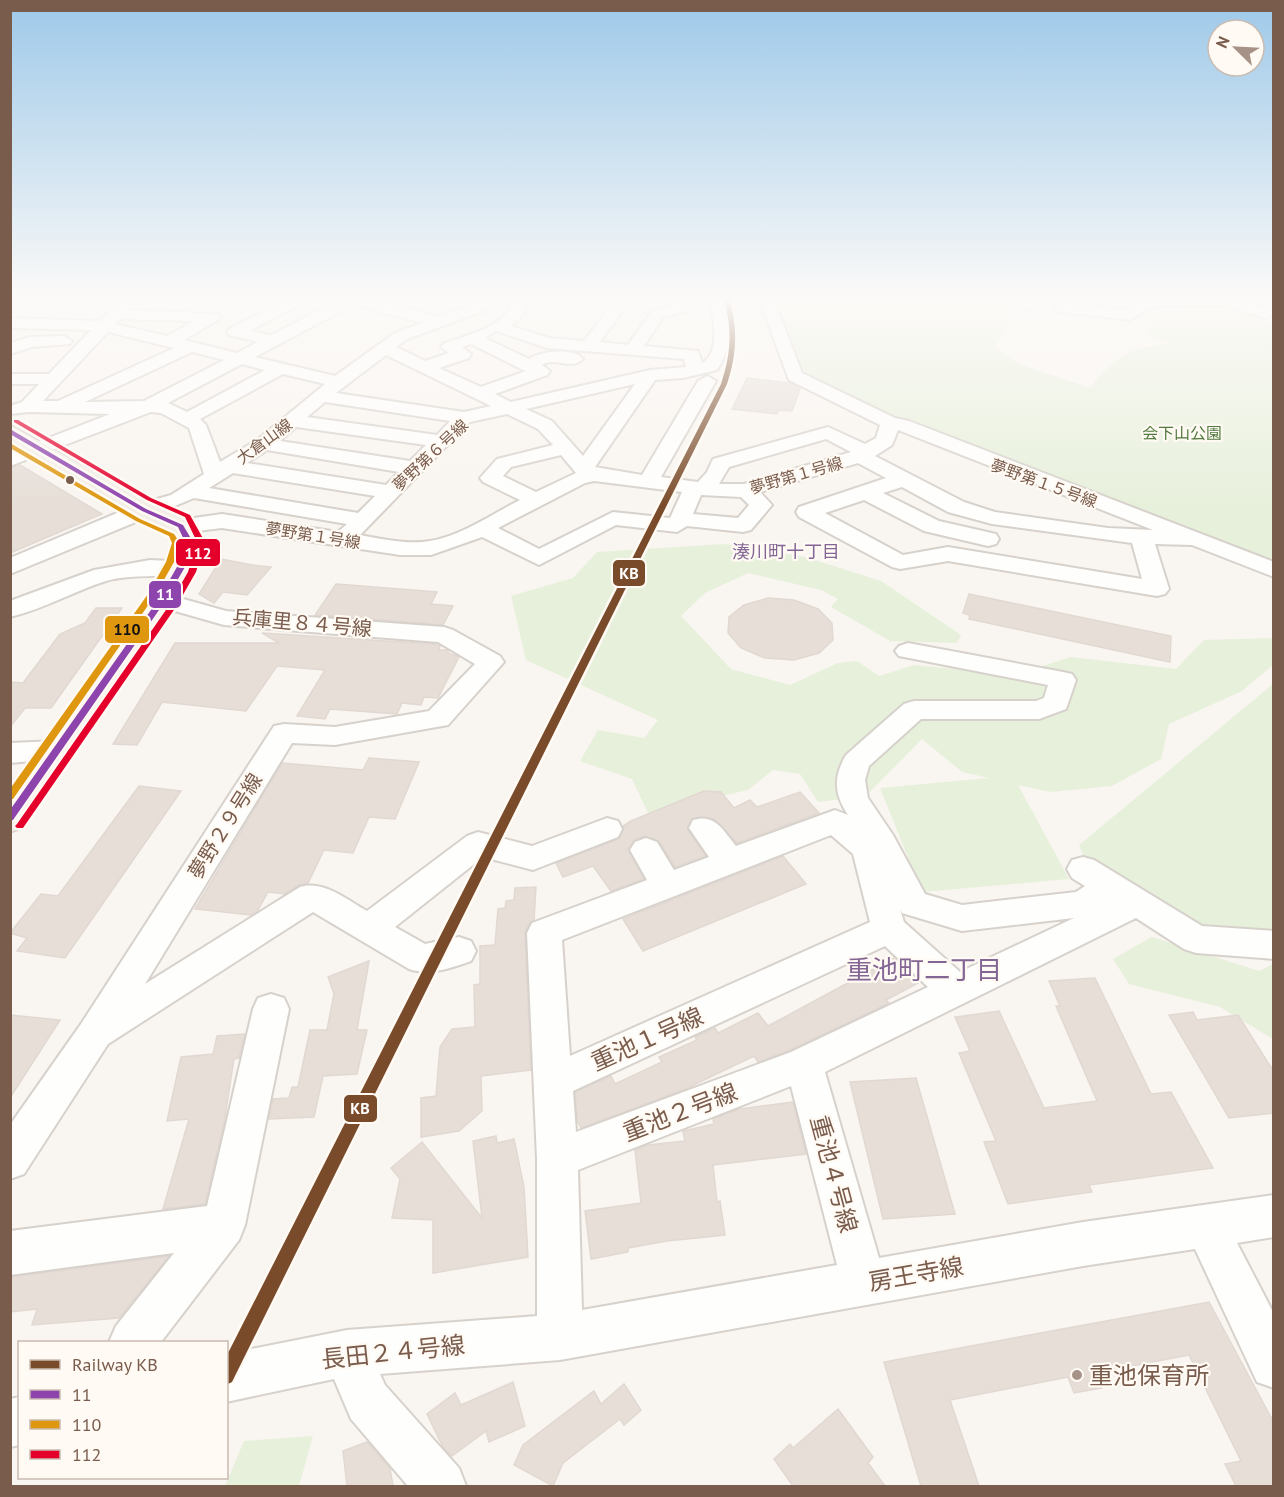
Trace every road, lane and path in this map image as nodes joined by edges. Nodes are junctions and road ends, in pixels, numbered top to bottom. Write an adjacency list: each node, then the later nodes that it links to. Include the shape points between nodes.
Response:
1 (63, 368): 15 (street)
2 (144, 368): 20 (street)
3 (221, 368): 19 (street)
4 (281, 368): 16 (street); 24 (street)
5 (358, 368): 16 (street, 大倉山線)
6 (426, 368): 17 (street)
7 (534, 368): 17 (street, via 542,371)
8 (684, 368): 12 (street)
9 (693, 368): 12 (street)
10 (702, 368): 12 (street, 夢野第６号線)
11 (792, 368): 26 (street, 夢野第１５号線, via 795,376)
12 (697, 369): 13 (street, 夢野第６号線); 38 (street)
13 (650, 375): 21 (street, 夢野第６号線); 36 (street)
14 (10, 379): 15 (street)
15 (53, 379): 22 (street)
16 (338, 382): 18 (street, 大倉山線)
17 (480, 394): 21 (street)
18 (322, 396): 23 (street); 25 (street, 大倉山線)
19 (148, 406): 20 (street); 24 (street, via 166,408); 31 (street)
20 (57, 408): 22 (street)
21 (509, 408): 23 (street, 夢野第６号線); 30 (street, via 545,426)
22 (19, 409)
23 (464, 418): 28 (street, 夢野第６号線)
24 (187, 419): 35 (street, via 197,425)
25 (293, 421): 28 (street); 29 (street, 大倉山線)
26 (891, 423): 32 (street, via 885,441); 51 (street, 夢野第１５号線)
27 (10, 431): 31 (main road)
28 (441, 441): 34 (street, 夢野第６号線)
29 (264, 444): 34 (street); 35 (street, 大倉山線)
30 (566, 448): 36 (street); 44 (street, via 504,463 490,477)
31 (37, 449): 33 (street); 45 (main road)
32 (863, 454): 37 (street, 夢野第１号線); 39 (street, via 828,433 720,463 717,474); 40 (street, 夢野第１号線)
33 (10, 460)
34 (415, 468): 42 (street, 夢野第６号線)
35 (221, 470): 41 (street, 大倉山線); 42 (street)
36 (589, 472): 38 (street, 夢野第１号線); 44 (street, 夢野第１号線)
37 (904, 479): 43 (street); 53 (street, 夢野第１号線, via 956,507)
38 (647, 483): 39 (street, 夢野第１号線)
39 (698, 489): 40 (street, 夢野第１号線); 46 (street)
40 (746, 490): 46 (street, via 761,505 743,525)
41 (189, 491): 45 (street, 大倉山線); 47 (street)
42 (390, 492): 47 (street, 夢野第６号線)
43 (866, 492): 53 (street, via 932,526); 53 (street, via 807,512 900,562 948,554)
44 (536, 500): 49 (street, 夢野第１号線)
45 (144, 510): 48 (main road); 54 (street, 大倉山線)
46 (682, 519): 49 (street, via 677,525 613,518 539,558)
47 (362, 520): 52 (street, 夢野第６号線)
48 (181, 526): 52 (street, 夢野第１号線, via 222,521); 55 (main road, via 189,542)
49 (482, 528): 52 (street, 夢野第１号線, via 431,548)
50 (1142, 538): 51 (street, 夢野第１号線); 53 (street, 夢野第１号線); 53 (street, via 1156,589)
51 (1199, 539): 56 (street, 夢野第１５号線)
52 (343, 540)
53 (987, 540)
54 (10, 567)
55 (181, 567): 57 (main road); 58 (street, via 150,567 102,575)
56 (1274, 570)
57 (162, 600): 59 (street, 兵庫里８４号線, via 224,618); 61 (main road)
58 (10, 610)
59 (444, 634): 77 (street, 夢野２９号線, via 491,662 438,719 335,736 284,733)
60 (908, 651): 70 (street, via 1063,680 1056,703 1039,710 914,710 856,762 849,780 853,800 882,843 914,904 963,918)
61 (56, 751): 62 (street); 63 (main road)
62 (10, 753)
63 (17, 806)
64 (704, 828): 67 (street)
65 (607, 829): 71 (street, via 533,858 478,844)
66 (646, 850): 69 (street)
67 (730, 861): 69 (street); 72 (street, via 835,821 867,849)
68 (1083, 869): 70 (street)
69 (667, 885): 79 (street, via 544,933)
70 (1124, 895): 73 (street, via 1196,939); 75 (street, 重池２号線)
71 (368, 928): 74 (street, via 421,959); 77 (street, via 312,896)
72 (889, 929): 75 (street); 79 (street, 重池１号線)
73 (1274, 945)
74 (459, 951)
75 (957, 992): 78 (street, 重池２号線)
76 (271, 1009): 83 (street)
77 (94, 1035): 81 (street, 夢野２９号線)
78 (804, 1064): 80 (street, 重池２号線); 86 (street, 重池４号線)
79 (553, 1082): 80 (street)
80 (557, 1159): 87 (street)
81 (10, 1160)
82 (1274, 1216): 84 (street, 房王寺線)
83 (224, 1225): 85 (street); 88 (street)
84 (1206, 1226): 86 (street, 房王寺線); 90 (street)
85 (10, 1253)
86 (864, 1283): 87 (street, 房王寺線)
87 (560, 1337): 89 (street, 長田２４号線)
88 (133, 1341)
89 (347, 1353): 91 (street, 長田２４号線); 92 (street, via 368,1402)
90 (1274, 1365)
91 (228, 1378)
92 (441, 1486)

